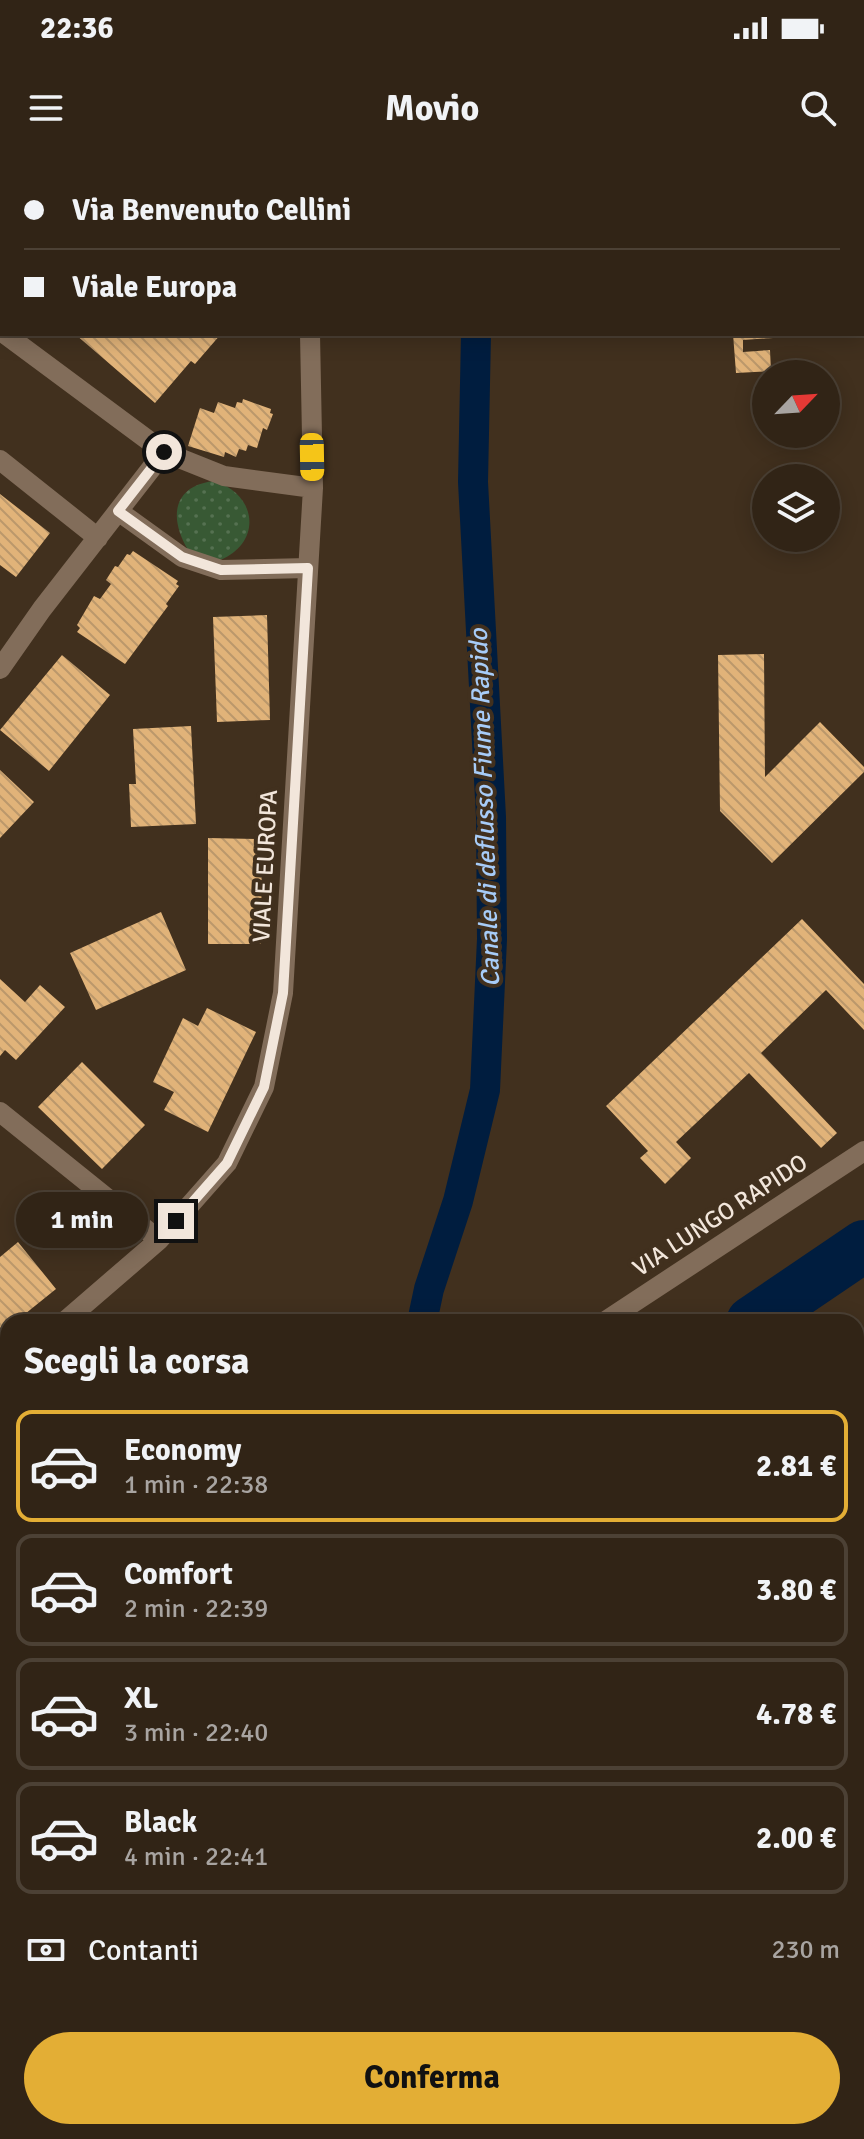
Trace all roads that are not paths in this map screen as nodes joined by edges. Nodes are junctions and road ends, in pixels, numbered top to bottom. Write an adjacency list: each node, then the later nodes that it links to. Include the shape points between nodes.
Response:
1 (7, 336): 3 (street)
2 (310, 336): 5 (street, VIALE EUROPA)
3 (164, 452): 5 (street, via 224,476); 6 (street)
4 (0, 460): 7 (street)
5 (313, 488): 8 (street, VIALE EUROPA)
6 (118, 511): 7 (street); 8 (street, via 182,557 221,570)
7 (98, 538): 9 (street)
8 (308, 568): 12 (street, VIALE EUROPA, via 283,993 264,1087 227,1163)
9 (0, 669)
10 (0, 1112): 12 (street)
11 (864, 1151): 14 (street, VIA LUNGO RAPIDO)
12 (159, 1240): 13 (street, VIALE EUROPA)
13 (73, 1314)
14 (616, 1314)

